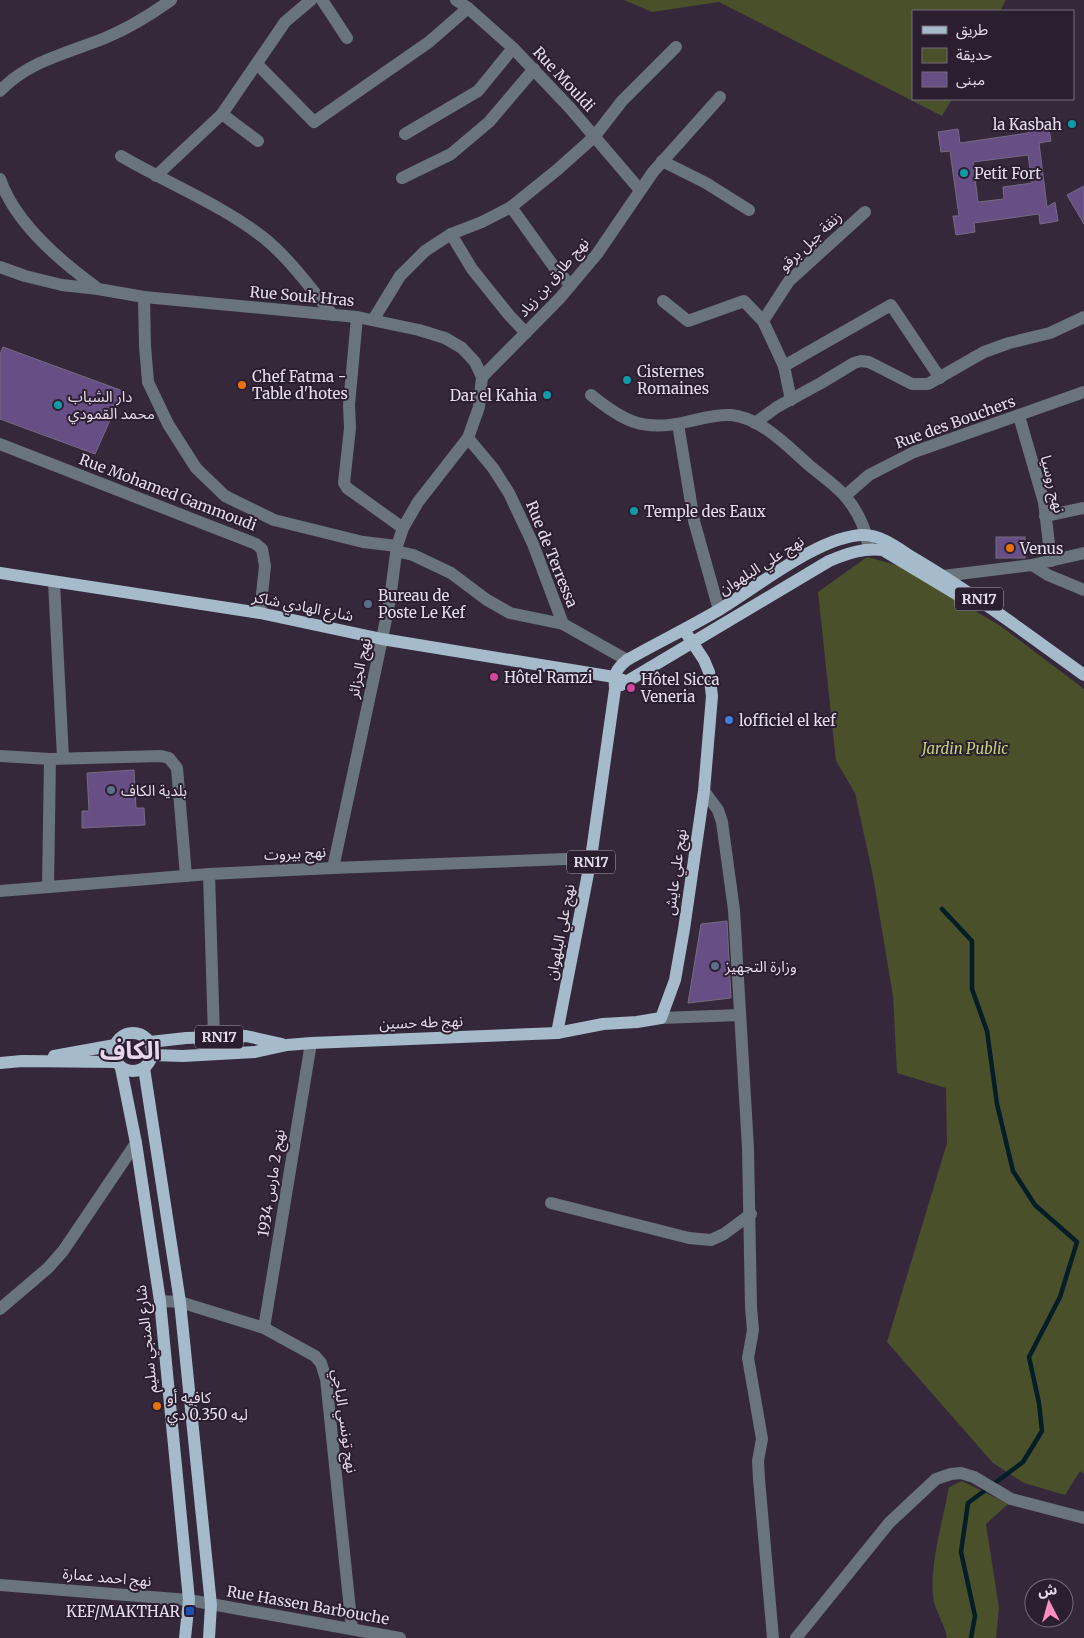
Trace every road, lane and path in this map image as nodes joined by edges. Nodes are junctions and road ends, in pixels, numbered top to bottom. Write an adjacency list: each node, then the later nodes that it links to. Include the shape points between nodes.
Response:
1 (171, 0): 11 (street, via 146,18 105,38 40,63 10,80)
2 (312, 0): 9 (street, via 285,22)
3 (322, 0): 6 (street)
4 (456, 0): 5 (street, Rue Mouldi)
5 (468, 8): 8 (street, Rue Mouldi); 9 (street, via 429,42 314,122)
6 (347, 38)
7 (676, 47): 15 (street, via 622,101)
8 (513, 48): 10 (street, Rue Mouldi); 14 (street, via 478,90)
9 (257, 64): 13 (street)
10 (534, 69): 15 (street, Rue Mouldi); 20 (street, via 490,122 459,148)
11 (0, 91)
12 (720, 97): 18 (street, نهج طارق بن زياد)
13 (222, 114): 16 (street); 19 (street)
14 (405, 134)
15 (594, 137): 22 (street, Rue Mouldi); 23 (street)
16 (258, 141)
17 (121, 156): 19 (street)
18 (662, 161): 22 (street, نهج طارق بن زياد); 24 (street)
19 (156, 176): 32 (street, via 239,220 265,239)
20 (402, 178)
21 (0, 179): 29 (street, via 20,214 46,246)
22 (640, 190): 28 (street, نهج طارق بن زياد, via 597,254)
23 (511, 207): 26 (street); 28 (street, via 557,271)
24 (749, 210)
25 (865, 212): 36 (street, زنقة جبل برقو, via 789,281)
26 (451, 234): 35 (street, via 424,251 400,276); 37 (street, via 472,269)
27 (0, 267): 29 (street, Rue Souk Hras, via 62,285)
28 (571, 285): 37 (street, نهج طارق بن زياد)
29 (98, 289): 30 (street, Rue Souk Hras)
30 (144, 297): 32 (street, Rue Souk Hras); 54 (street, via 148,382 168,424 196,468 225,496 274,520)
31 (663, 302): 36 (street, via 688,321 744,301)
32 (333, 315): 33 (street, Rue Souk Hras)
33 (358, 317): 35 (street, Rue Souk Hras); 52 (street, via 344,483)
34 (1084, 317): 40 (street, via 1050,333 984,352)
35 (373, 320): 39 (street, Rue Souk Hras, via 445,338 462,348 475,362)
36 (763, 320): 38 (street)
37 (526, 333): 39 (street, نهج طارق بن زياد)
38 (784, 366): 40 (street, via 891,305); 43 (street)
39 (482, 377): 47 (street, نهج الجزائر, via 479,407)
40 (940, 378): 43 (street, via 928,384 912,384 861,361)
41 (1084, 392): 44 (street, Rue des Bouchers)
42 (591, 395): 46 (street, via 609,410 632,422)
43 (791, 400): 45 (street)
44 (1019, 416): 49 (street, Rue des Bouchers, via 899,459 869,475); 51 (street, نهج روسيا, via 1042,493)
45 (755, 423): 46 (street, via 732,415 715,415); 49 (street, via 775,436)
46 (678, 424): 63 (street, via 694,521)
47 (468, 438): 52 (street, نهج الجزائر, via 418,502); 65 (street, Rue de Terressa, via 510,493)
48 (0, 444): 64 (street, Rue Mohamed Gammoudi, via 256,544 262,549 265,566)
49 (845, 496): 53 (street)
50 (1084, 508): 51 (street)
51 (1045, 516): 57 (street, نهج روسيا)
52 (403, 528): 54 (street, نهج الجزائر)
53 (866, 535): 55 (street); 60 (main road, RN17, via 883,540); 63 (main road, نهج علي البلهوان / RN17, via 847,536 830,542)
54 (397, 548): 65 (street, via 452,573 510,613); 67 (street, نهج الجزائر)
55 (869, 549): 60 (main road, RN17, via 882,550); 68 (main road, نهج علي البلهوان, via 829,561)
56 (1084, 553): 57 (street)
57 (1051, 561): 58 (street)
58 (1032, 566): 60 (street); 62 (street)
59 (0, 573): 61 (main road, شارع الهادي شاكر)
60 (940, 580): 70 (main road, RN17, via 981,601); 72 (main road, RN17)
61 (54, 582): 64 (main road, شارع الهادي شاكر); 74 (street)
62 (1084, 590)
63 (719, 610): 66 (main road, نهج علي البلهوان / RN17)
64 (260, 613): 67 (main road, شارع الهادي شاكر)
65 (563, 624): 69 (street, Rue de Terressa)
66 (684, 630): 68 (main road, نهج علي عايش); 69 (main road, نهج علي البلهوان / RN17)
67 (382, 639): 71 (main road, شارع الهادي شاكر); 78 (street, نهج الجزائر)
68 (692, 644): 71 (main road, نهج علي البلهوان, via 628,682); 76 (main road, نهج علي عايش, via 709,672 712,696)
69 (627, 660): 71 (main road, نهج علي البلهوان / RN17, via 617,670)
70 (1084, 675)
71 (614, 683): 77 (main road, نهج علي البلهوان / RN17)
72 (1084, 684)
73 (0, 756): 75 (street)
74 (63, 758): 75 (street); 80 (street, via 161,756 174,762)
75 (50, 759): 81 (street)
76 (704, 791): 83 (street, via 718,810 722,822 734,910); 84 (main road, نهج علي عايش, via 674,980)
77 (591, 858): 78 (street, نهج بيروت); 85 (main road, نهج علي البلهوان / RN17)
78 (333, 868): 79 (street, نهج بيروت)
79 (209, 874): 80 (street, نهج بيروت); 86 (street)
80 (186, 876): 81 (street, نهج بيروت)
81 (48, 887): 82 (street, نهج بيروت)
82 (0, 891)
83 (740, 1015): 84 (street); 97 (street)
84 (661, 1018): 85 (main road)
85 (557, 1033): 87 (main road, نهج طه حسين / RN17)
86 (214, 1037): 89 (main road, نهج طه حسين / RN17, via 246,1036); 90 (main road, نهج طه حسين / RN17)
87 (311, 1043): 89 (main road, نهج طه حسين / RN17); 101 (street, نهج 2 مارس 1934)
88 (115, 1045): 90 (main road, RN17, via 127,1033 136,1033 144,1036); 91 (main road, RN17); 93 (main road, via 113,1053)
89 (287, 1045): 90 (main road, نهج طه حسين / RN17, via 255,1052 183,1056)
90 (151, 1049): 94 (main road, via 149,1062)
91 (22, 1061): 92 (main road, RN17); 93 (main road, RN17)
92 (0, 1063)
93 (118, 1065): 94 (main road, RN17, via 128,1071); 95 (main road, شارع المنجي سليم)
94 (144, 1068): 99 (main road)
95 (136, 1143): 98 (main road, شارع المنجي سليم); 100 (street, via 63,1251)
96 (551, 1203): 97 (street, via 689,1238 711,1240)
97 (751, 1214): 111 (street, via 753,1330 748,1358 762,1439 758,1461)
98 (160, 1301): 99 (street, نهج تونسي الباجي); 104 (main road, شارع المنجي سليم)
99 (180, 1302): 101 (street, نهج تونسي الباجي); 105 (main road)
100 (0, 1309)
101 (264, 1328): 106 (street, نهج تونسي الباجي, via 315,1356 324,1372)
102 (1084, 1518): 112 (street, via 1011,1499 974,1477 951,1474 936,1479 889,1522)
103 (0, 1585): 104 (street, نهج احمد عمارة)
104 (188, 1600): 105 (street, نهج احمد عمارة); 108 (main road, شارع المنجي سليم)
105 (211, 1605): 106 (street, Rue Hassen Barbouche); 109 (main road)
106 (352, 1629): 107 (street, Rue Hassen Barbouche)
107 (385, 1636): 110 (street, Rue Hassen Barbouche)
108 (185, 1638)
109 (209, 1638)
110 (400, 1638)
111 (773, 1638)
112 (796, 1638)

